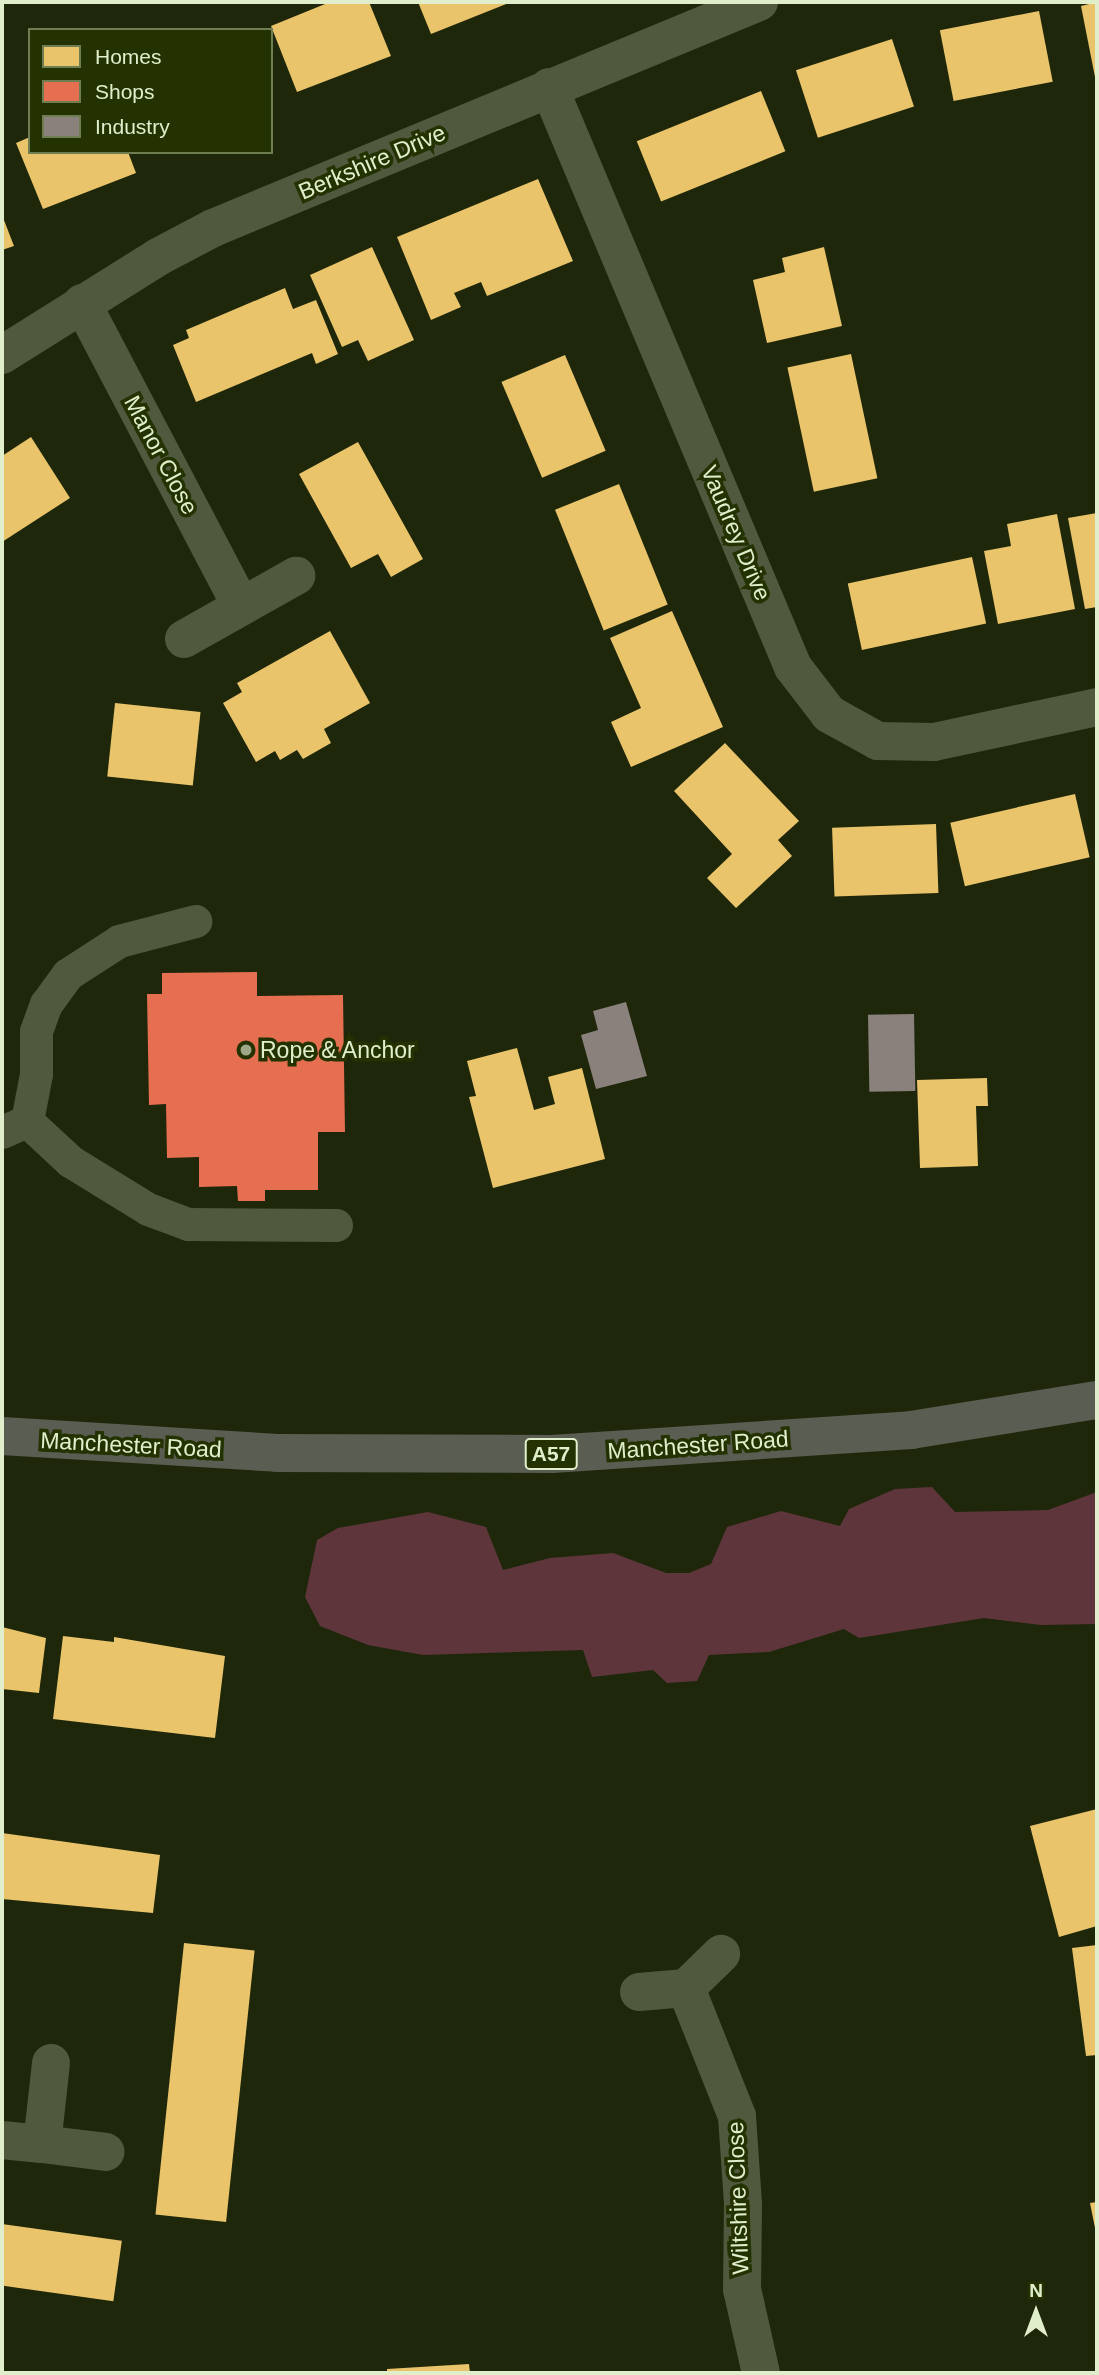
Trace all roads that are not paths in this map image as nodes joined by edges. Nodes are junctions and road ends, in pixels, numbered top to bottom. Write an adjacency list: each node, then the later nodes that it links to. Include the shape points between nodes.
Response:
1 (759, 2): 2 (street, Berkshire Drive)
2 (549, 88): 3 (street, Berkshire Drive, via 213,228); 8 (street, Vaudrey Drive, via 793,667 830,714 878,741 934,742)
3 (82, 303): 4 (street, Berkshire Drive); 6 (street, Manor Close)
4 (2, 355)
5 (296, 576): 6 (street)
6 (241, 606): 7 (street)
7 (184, 639)
8 (1097, 707)
9 (195, 920): 10 (lane, via 119,941 68,974 46,1004 36,1031 36,1074)
10 (14, 1126): 11 (lane, via 148,1209 188,1224)
11 (336, 1225)
12 (1097, 1400): 13 (main road, Manchester Road / A57, via 911,1430 552,1454 277,1453)
13 (2, 1436)
14 (721, 1954): 15 (street)
15 (686, 1988): 16 (street); 21 (street, Wiltshire Close, via 737,2116 742,2289)
16 (639, 1992)
17 (51, 2063): 19 (street)
18 (2, 2140): 19 (street)
19 (42, 2144): 20 (street)
20 (106, 2152)
21 (761, 2373)

